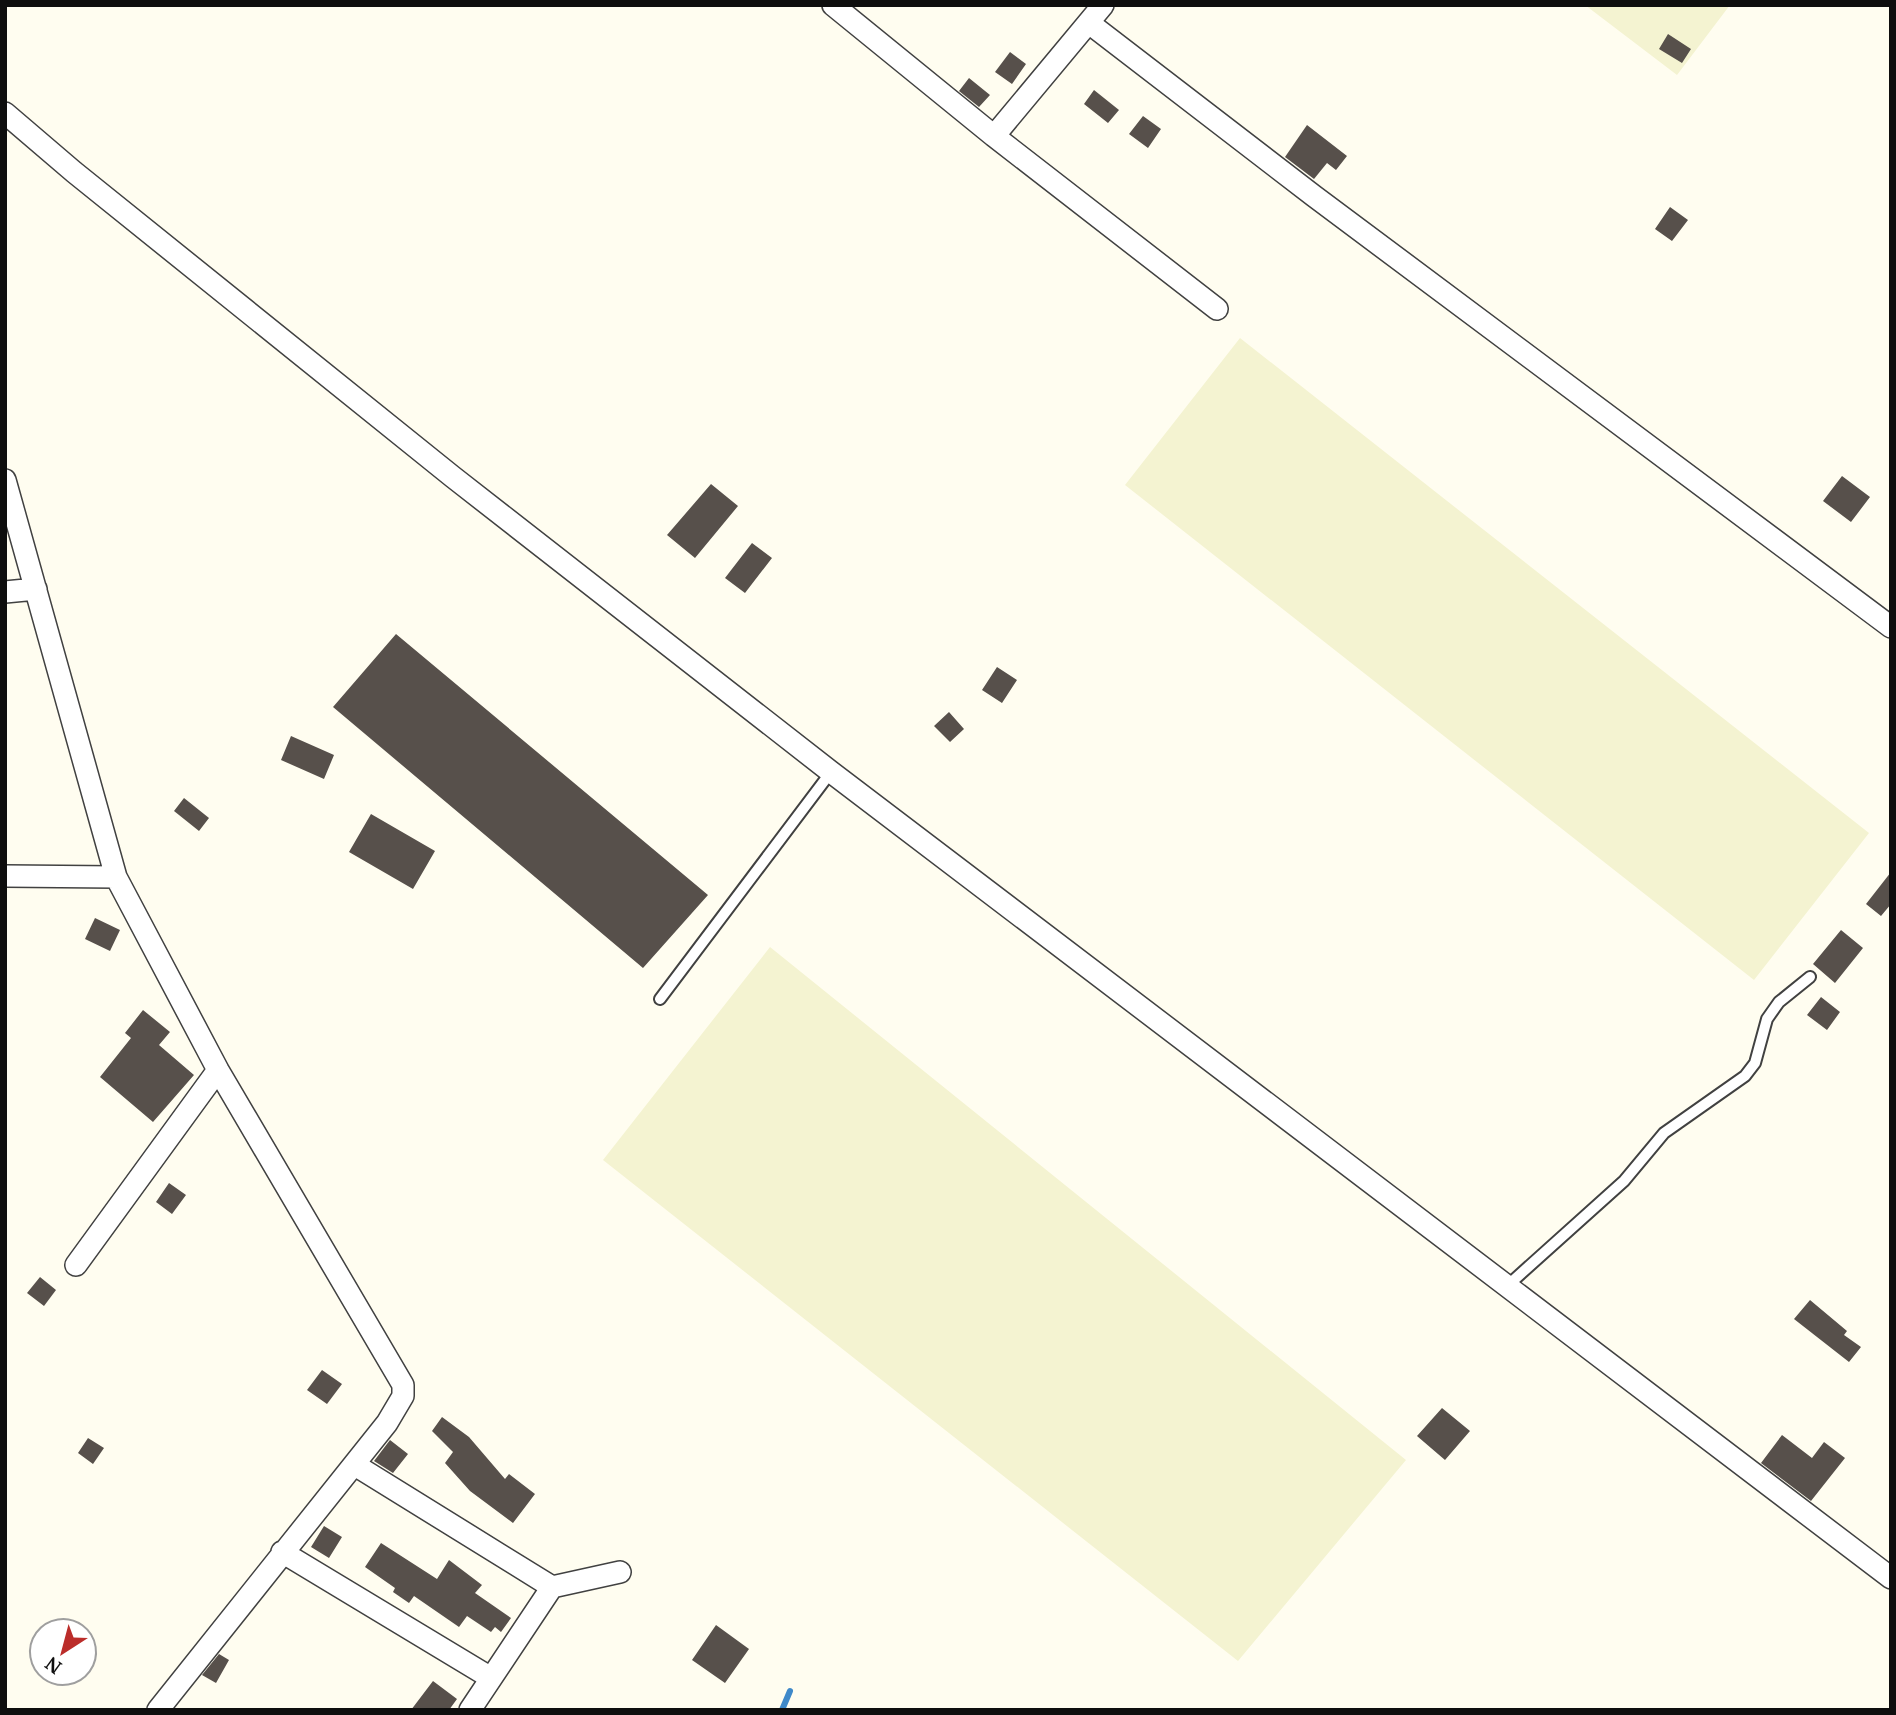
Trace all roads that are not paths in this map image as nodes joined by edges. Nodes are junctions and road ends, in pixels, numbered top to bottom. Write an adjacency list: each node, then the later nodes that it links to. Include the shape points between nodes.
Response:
1 (833, 5): 5 (street)
2 (1103, 5): 3 (street)
3 (1089, 23): 5 (street); 10 (street)
4 (5, 113): 11 (street, via 453,477)
5 (994, 136): 6 (street)
6 (1217, 309)
7 (5, 480): 8 (street)
8 (36, 589): 9 (street); 13 (street)
9 (5, 592)
10 (1891, 627)
11 (831, 772): 15 (lane); 18 (street)
12 (5, 876): 13 (street)
13 (116, 877): 16 (street)
14 (1810, 977): 18 (lane, via 1767,1019 1755,1063 1745,1076 1664,1133 1624,1181)
15 (660, 999)
16 (218, 1070): 17 (street); 19 (street, via 403,1385 397,1408)
17 (76, 1265)
18 (1506, 1287): 22 (street)
19 (355, 1465): 20 (street); 23 (street)
20 (282, 1552): 24 (street); 25 (street)
21 (620, 1572): 23 (street)
22 (1891, 1578)
23 (552, 1587): 24 (street)
24 (491, 1678): 26 (street)
25 (158, 1710)
26 (470, 1710)

